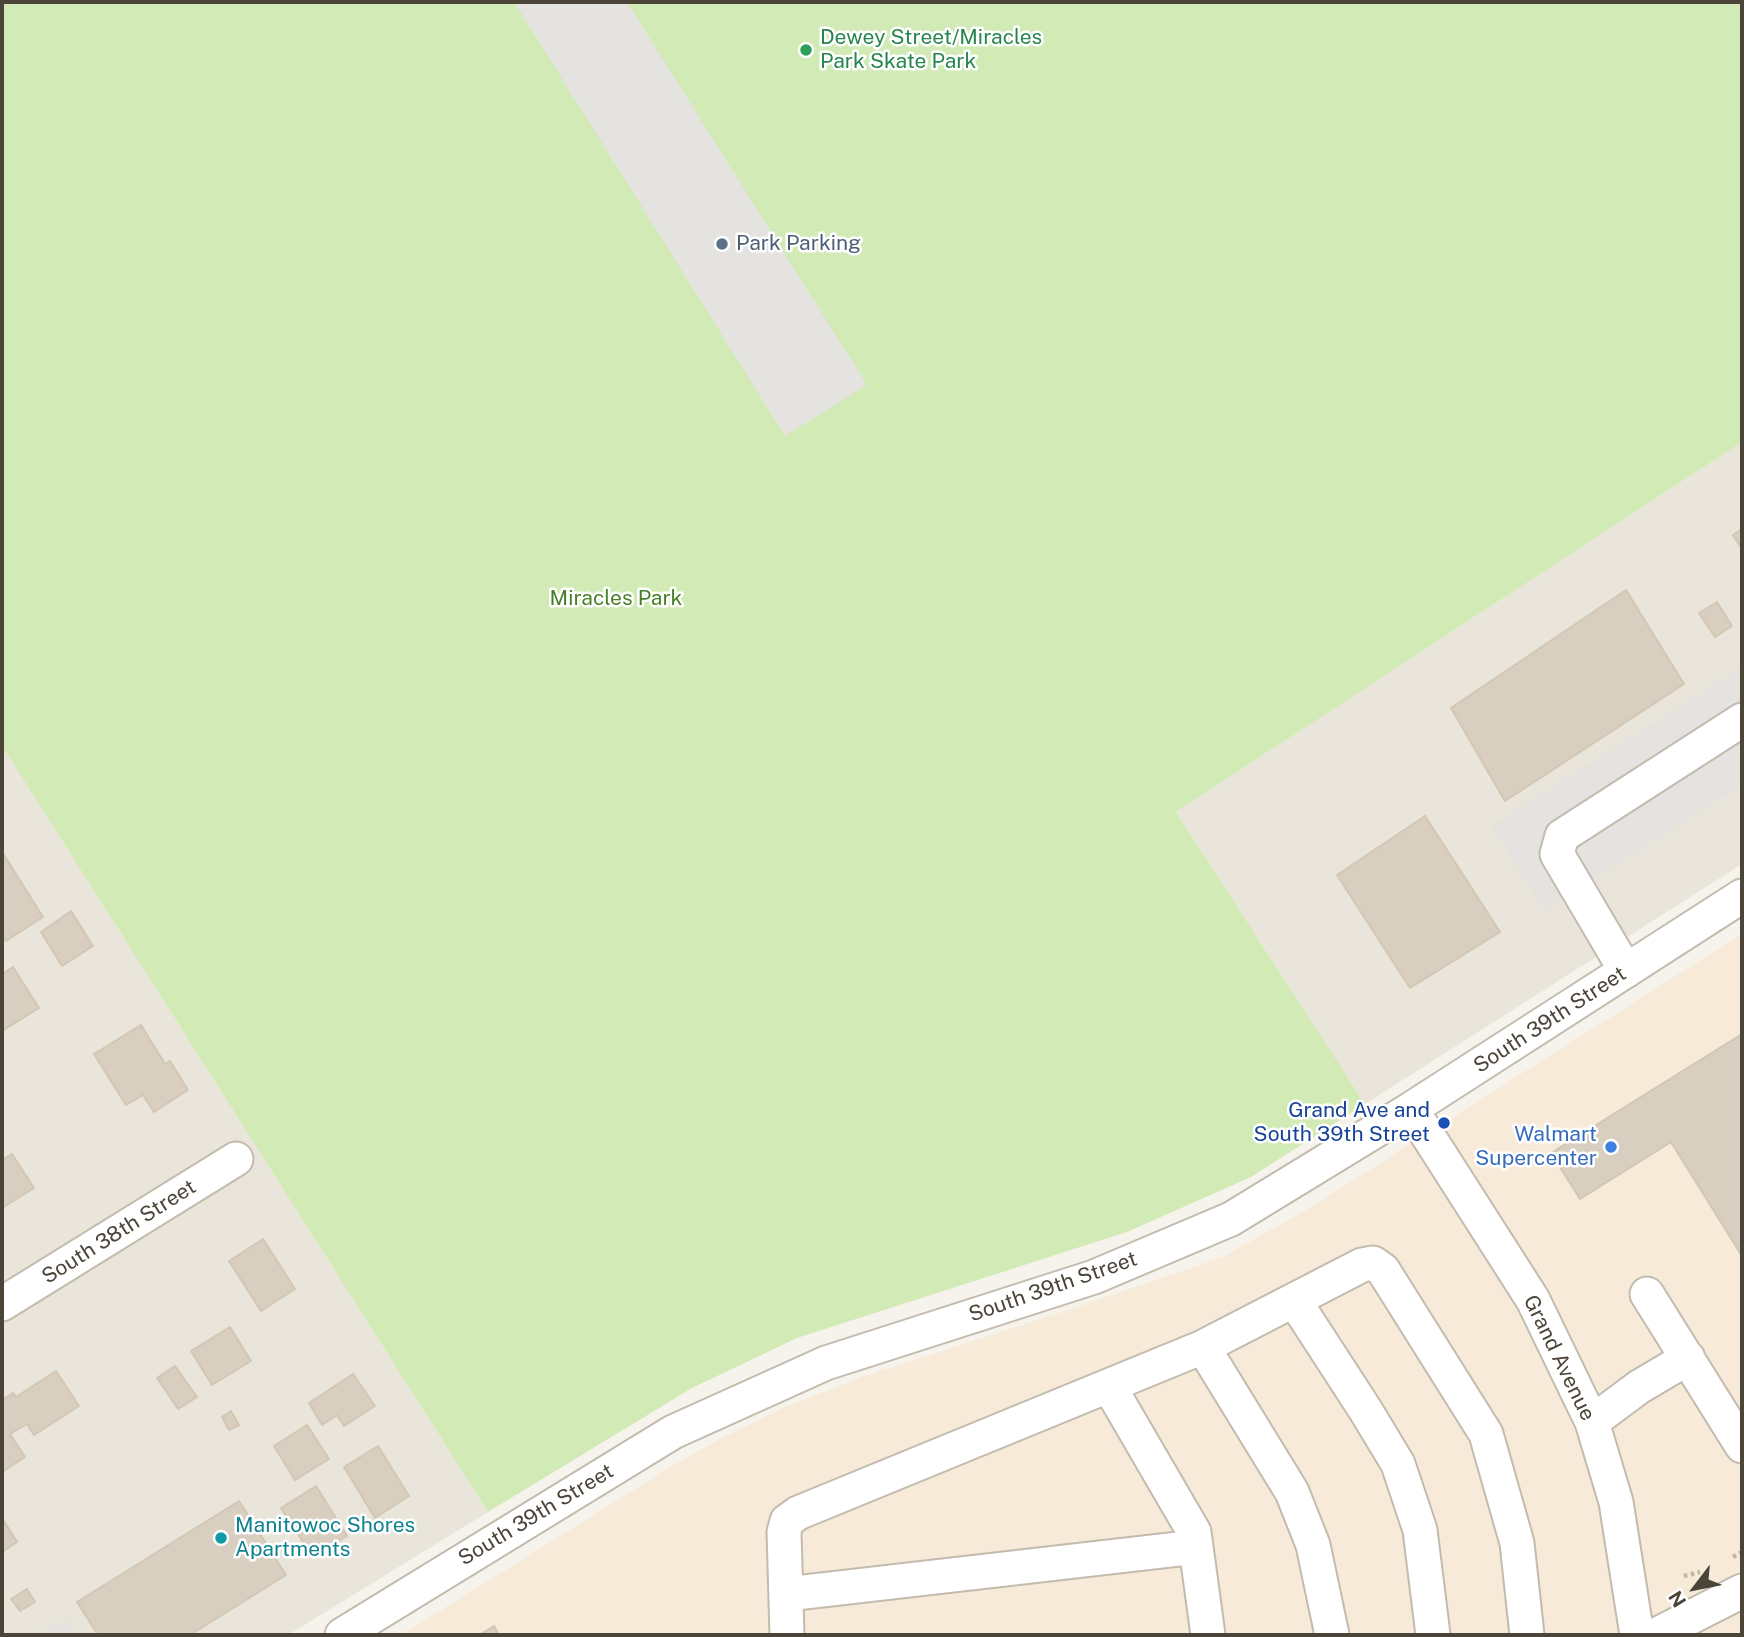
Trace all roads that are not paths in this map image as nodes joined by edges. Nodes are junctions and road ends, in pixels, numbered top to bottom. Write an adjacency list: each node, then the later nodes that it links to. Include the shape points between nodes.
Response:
1 (1742, 720): 3 (street, via 1562,836 1557,854)
2 (1742, 897): 3 (street, South 39th Street)
3 (1626, 971): 4 (street, South 39th Street)
4 (1411, 1109): 12 (street, Grand Avenue, via 1533,1300); 17 (street, South 39th Street, via 1231,1219 1094,1277 826,1363 673,1432)
5 (236, 1159): 8 (street, South 38th Street)
6 (1647, 1294): 10 (street)
7 (1294, 1300): 9 (street); 21 (street, via 1398,1464 1420,1530); 22 (street, via 1362,1265 1373,1264 1383,1270 1486,1434 1517,1543)
8 (2, 1304)
9 (1203, 1346): 11 (street); 20 (street, via 1292,1492 1313,1545)
10 (1688, 1358): 12 (street); 13 (street)
11 (1109, 1385): 14 (street, via 1194,1532); 16 (street, via 797,1513 787,1521 784,1532)
12 (1592, 1422): 23 (street, Grand Avenue, via 1616,1502)
13 (1742, 1446)
14 (1196, 1547): 16 (street); 19 (street)
15 (1742, 1591): 24 (street)
16 (787, 1594): 18 (street)
17 (342, 1635)
18 (787, 1635)
19 (1208, 1635)
20 (1332, 1635)
21 (1433, 1635)
22 (1527, 1635)
23 (1637, 1635)
24 (1656, 1635)

